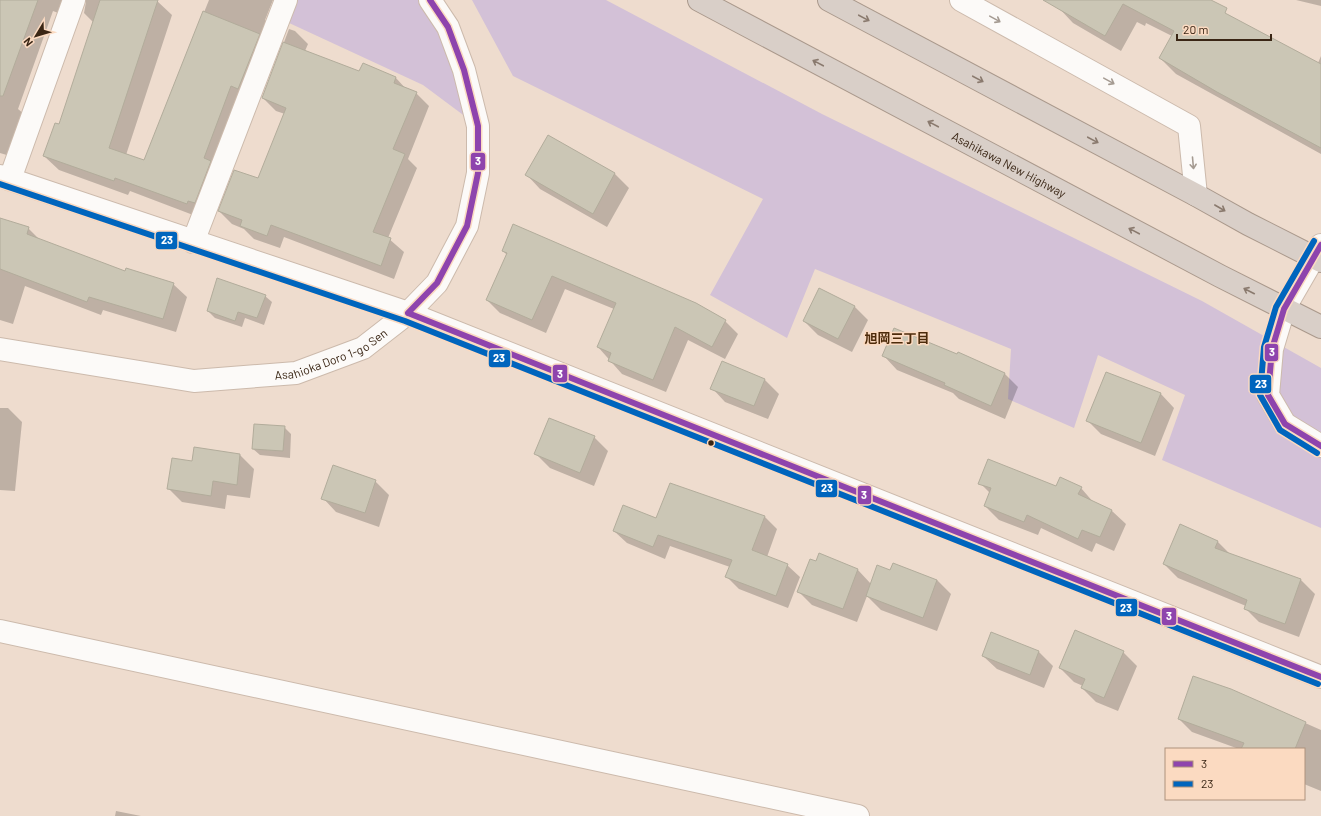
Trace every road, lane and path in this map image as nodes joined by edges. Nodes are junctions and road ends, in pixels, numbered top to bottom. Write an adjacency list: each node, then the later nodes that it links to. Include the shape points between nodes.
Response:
1 (74, 0): 7 (street)
2 (286, 0): 9 (street)
3 (430, 0): 12 (street, Asahioka Doro 1-go Sen, via 448,27 464,70 478,126 478,174 468,226 437,283)
4 (699, 0): 11 (highway, Asahikawa New Highway, one-way to 4)
5 (829, 0): 8 (highway, one-way to 8)
6 (960, 0): 8 (street, one-way to 8, via 1189,126)
7 (5, 177): 9 (street)
8 (1196, 195): 10 (highway, one-way to 10, via 1248,224)
9 (193, 242): 12 (street)
10 (1318, 254): 11 (street)
11 (1284, 309): 13 (highway, Asahikawa New Highway); 15 (street, via 1272,349 1268,395 1285,424)
12 (408, 313): 14 (street, Asahioka Doro 1-go Sen, via 363,348 296,373 194,381); 17 (street)
13 (1321, 327)
14 (0, 349)
15 (1321, 446)
16 (0, 630): 18 (street)
17 (1321, 677)
18 (858, 816)

